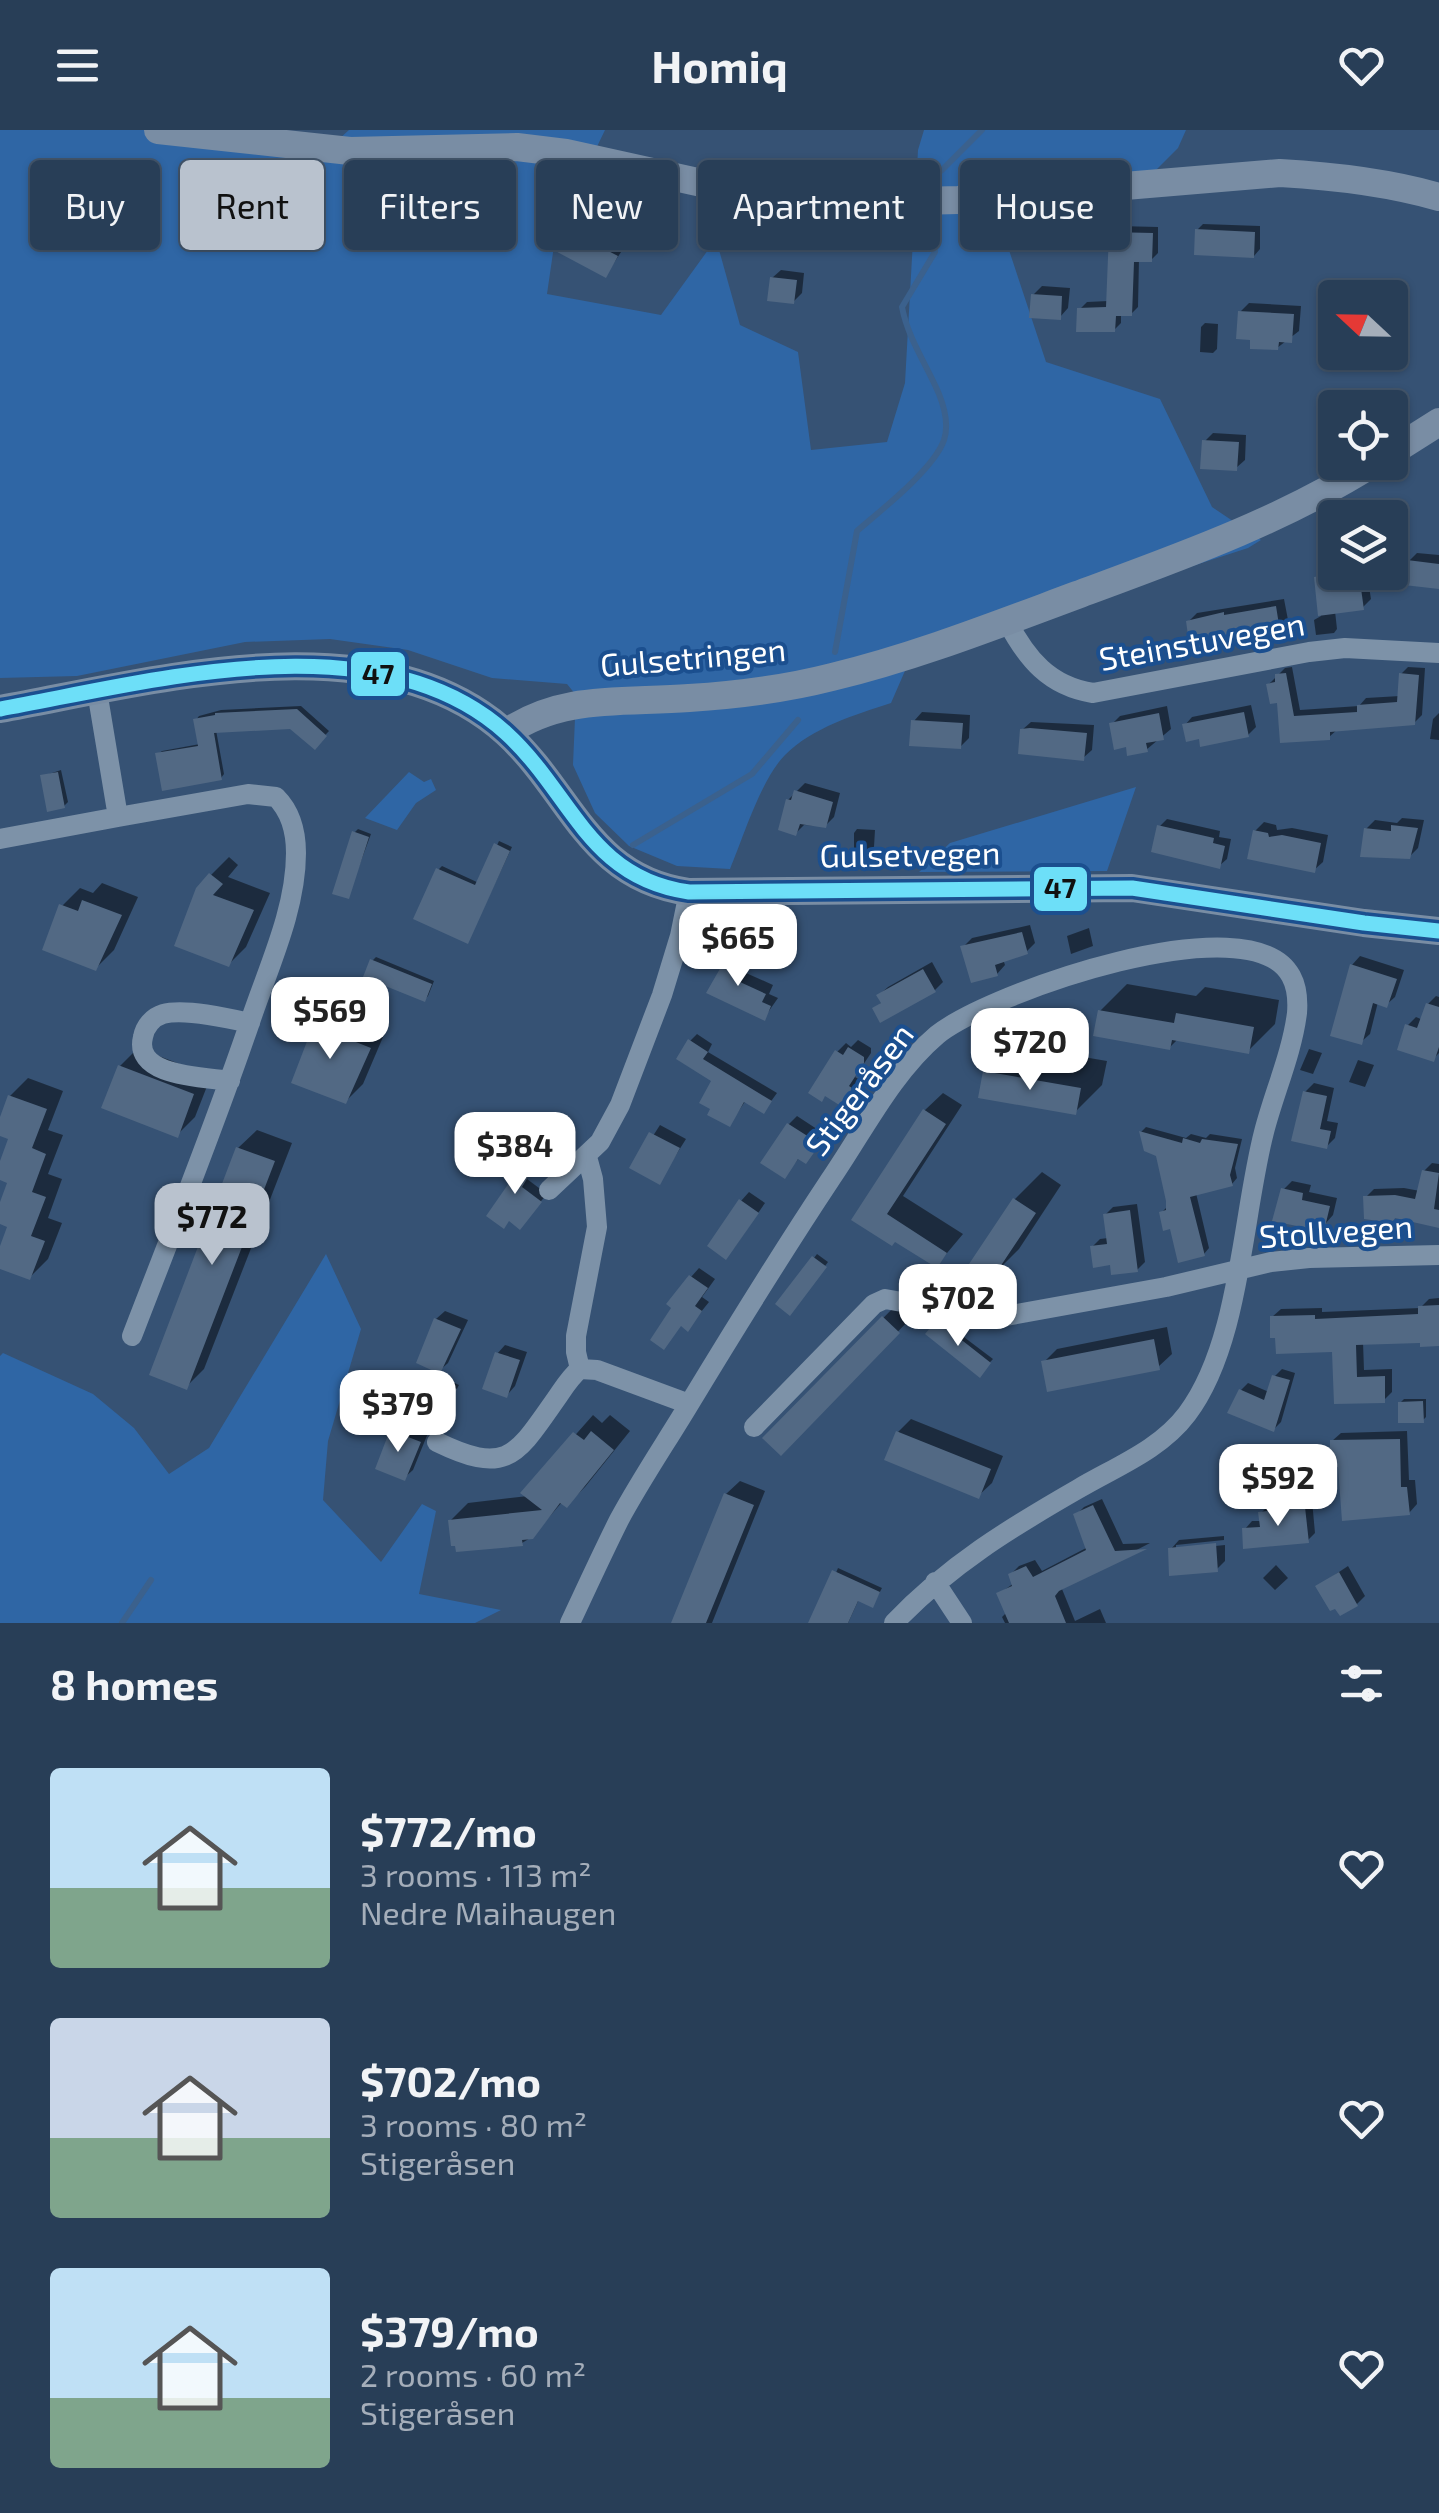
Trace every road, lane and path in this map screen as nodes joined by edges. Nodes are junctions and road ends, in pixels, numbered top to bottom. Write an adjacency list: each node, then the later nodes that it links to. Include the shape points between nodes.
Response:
1 (158, 130): 2 (street, via 350,151 518,147 836,203 1280,174 1391,184)
2 (1439, 197)
3 (1439, 422): 4 (street)
4 (1408, 442)
5 (1345, 480): 6 (street, Gulsetringen, via 1250,529)
6 (1008, 621): 7 (street, Steinstuvegen, via 1030,661 1046,675 1093,693 1345,648); 10 (street, Gulsetringen, via 833,677 723,696 572,703)
7 (1439, 652)
8 (97, 691): 9 (street); 10 (street, via 250,668 336,668 428,688); 11 (street)
9 (0, 709)
10 (506, 733): 13 (street, Gulsetvegen, via 613,862 654,885)
11 (118, 817): 12 (street); 15 (street, via 248,794 276,798 286,807 296,851 292,886)
12 (0, 839)
13 (689, 892): 14 (street, Gulsetvegen, via 1132,888); 17 (street, via 676,951 632,1074)
14 (1439, 931)
15 (250, 1022): 16 (street); 16 (street, via 165,1013 142,1038 153,1065)
16 (230, 1081): 21 (street)
17 (587, 1157): 18 (street); 22 (street, via 597,1227 576,1336)
18 (549, 1190)
19 (1439, 1255): 20 (street, Stollvegen, via 1309,1258)
20 (1237, 1271): 23 (street, Stigeråsen, via 1264,1132 1296,1018 1294,982 1274,957 1246,948 1196,948 1124,962 979,1008 914,1057); 24 (street, via 1006,1316 885,1299); 26 (street, Stigeråsen, via 1204,1387 1182,1420 1132,1460 993,1538)
21 (132, 1336)
22 (580, 1368): 23 (street); 25 (street, via 512,1453 474,1458)
23 (689, 1404): 27 (street, Stigeråsen, via 620,1518)
24 (754, 1427)
25 (437, 1442)
26 (936, 1582): 28 (street, Stigeråsen); 29 (street)
27 (570, 1623)
28 (894, 1623)
29 (962, 1623)

